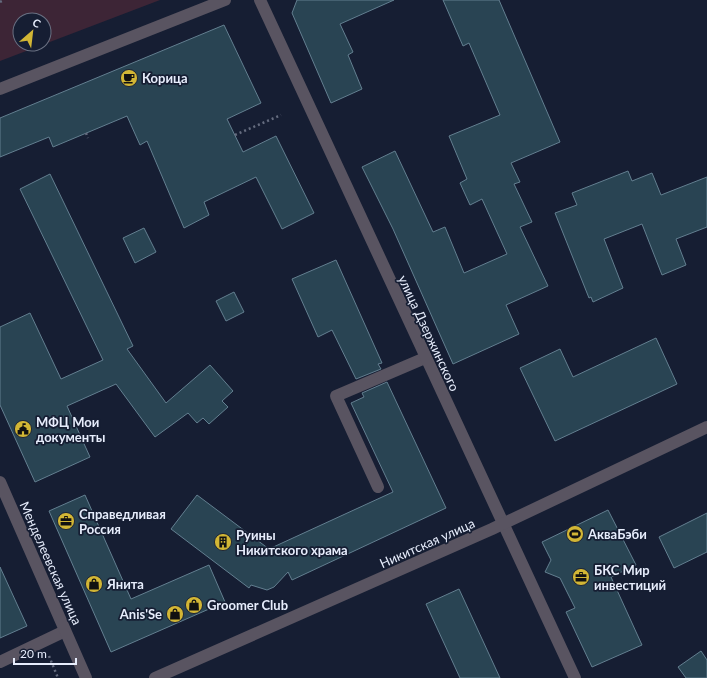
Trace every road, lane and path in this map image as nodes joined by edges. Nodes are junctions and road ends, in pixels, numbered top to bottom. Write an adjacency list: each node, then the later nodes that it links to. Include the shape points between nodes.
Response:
1 (4, 0): 4 (path)
2 (225, 0): 5 (street)
3 (260, 0): 10 (street, улица Дзержинского)
4 (0, 2)
5 (0, 89)
6 (281, 115): 8 (path)
7 (86, 133): 9 (path)
8 (235, 135)
9 (88, 138)
10 (425, 358): 13 (street, via 336,396); 14 (street, улица Дзержинского)
11 (707, 427): 14 (street, Никитская улица)
12 (0, 482): 15 (street, Менделеевская улица)
13 (378, 487)
14 (502, 524): 18 (street, Никитская улица); 19 (street, улица Дзержинского)
15 (65, 631): 16 (street); 17 (street, Менделеевская улица)
16 (0, 662)
17 (86, 678)
18 (155, 678)
19 (575, 678)

